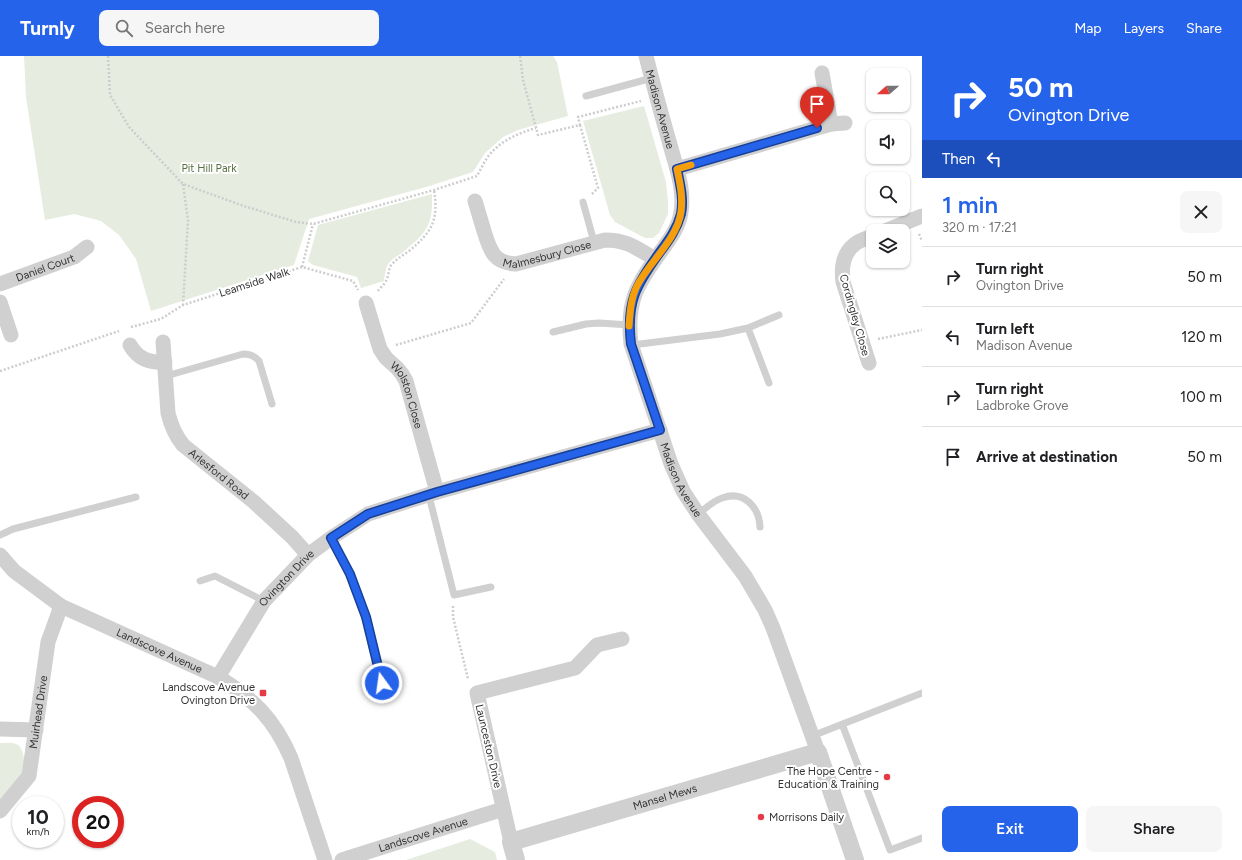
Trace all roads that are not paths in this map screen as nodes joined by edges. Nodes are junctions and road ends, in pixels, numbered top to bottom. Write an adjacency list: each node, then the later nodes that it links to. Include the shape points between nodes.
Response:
1 (646, 56): 3 (street, Madison Avenue)
2 (822, 73): 5 (street, via 838,123)
3 (652, 78): 4 (lane); 5 (street, Madison Avenue)
4 (586, 96)
5 (677, 169): 13 (street, Madison Avenue, via 682,199 681,214 676,228)
6 (475, 201): 11 (street, Malmesbury Close, via 490,249 503,262 516,264)
7 (583, 202): 11 (lane)
8 (922, 216): 9 (street)
9 (902, 224)
10 (866, 238): 25 (street, Cordingley Close, via 856,242 850,249 845,256 841,273)
11 (594, 242): 13 (street, Malmesbury Close, via 617,240)
12 (87, 247): 14 (street, Daniel Court, via 74,257)
13 (655, 259): 18 (street, Madison Avenue, via 637,286 632,300)
14 (0, 284)
15 (0, 302): 21 (street)
16 (366, 304): 30 (street, Wolston Close, via 380,349 406,381)
17 (779, 315): 19 (lane)
18 (630, 325): 20 (lane, via 586,324); 24 (street, Madison Avenue)
19 (748, 328): 24 (lane, via 713,336); 27 (lane)
20 (553, 332)
21 (11, 335)
22 (164, 342): 26 (street, Arlesford Road)
23 (130, 344): 26 (street, via 138,355 156,362)
24 (632, 346): 29 (street, Madison Avenue)
25 (869, 363)
26 (165, 369): 28 (lane, via 250,354 259,361); 37 (street, Arlesford Road, via 168,413 176,436 183,445 254,502)
27 (769, 383)
28 (272, 404)
29 (660, 430): 30 (street, Ovington Drive); 32 (street, Madison Avenue, via 677,478)
30 (433, 494): 35 (street, Ovington Drive, via 368,514); 39 (lane, via 454,595)
31 (136, 497): 34 (lane, via 13,530)
32 (698, 514): 33 (lane, via 721,498 736,496 754,507 758,513); 49 (street, Madison Avenue, via 745,576 765,610)
33 (760, 527)
34 (0, 536)
35 (331, 538): 37 (street, Ovington Drive); 44 (lane, via 350,574 366,617)
36 (0, 555): 41 (street, Landscove Avenue, via 14,571)
37 (308, 555): 40 (street, Ovington Drive)
38 (200, 581): 40 (lane, via 216,576)
39 (491, 587)
40 (264, 602): 43 (street, Ovington Drive)
41 (61, 606): 43 (street, Landscove Avenue); 48 (street, Muirhead Drive, via 48,642)
42 (622, 639): 50 (street, Launceston Drive, via 598,645 575,668 477,693)
43 (218, 677): 54 (street, Landscove Avenue, via 250,698 278,732 291,758)
44 (382, 683)
45 (922, 693): 46 (lane)
46 (842, 724): 49 (lane); 52 (lane, via 890,850)
47 (0, 729): 48 (street)
48 (36, 730): 51 (street, Muirhead Drive, via 29,776)
49 (815, 744): 53 (street, Mansel Mews); 57 (street)
50 (503, 809): 53 (street, Launceston Drive); 55 (street, Landscove Avenue)
51 (0, 811)
52 (922, 838)
53 (512, 842): 56 (street, Launceston Drive)
54 (325, 860)
55 (342, 860)
56 (516, 860)
57 (855, 860)

